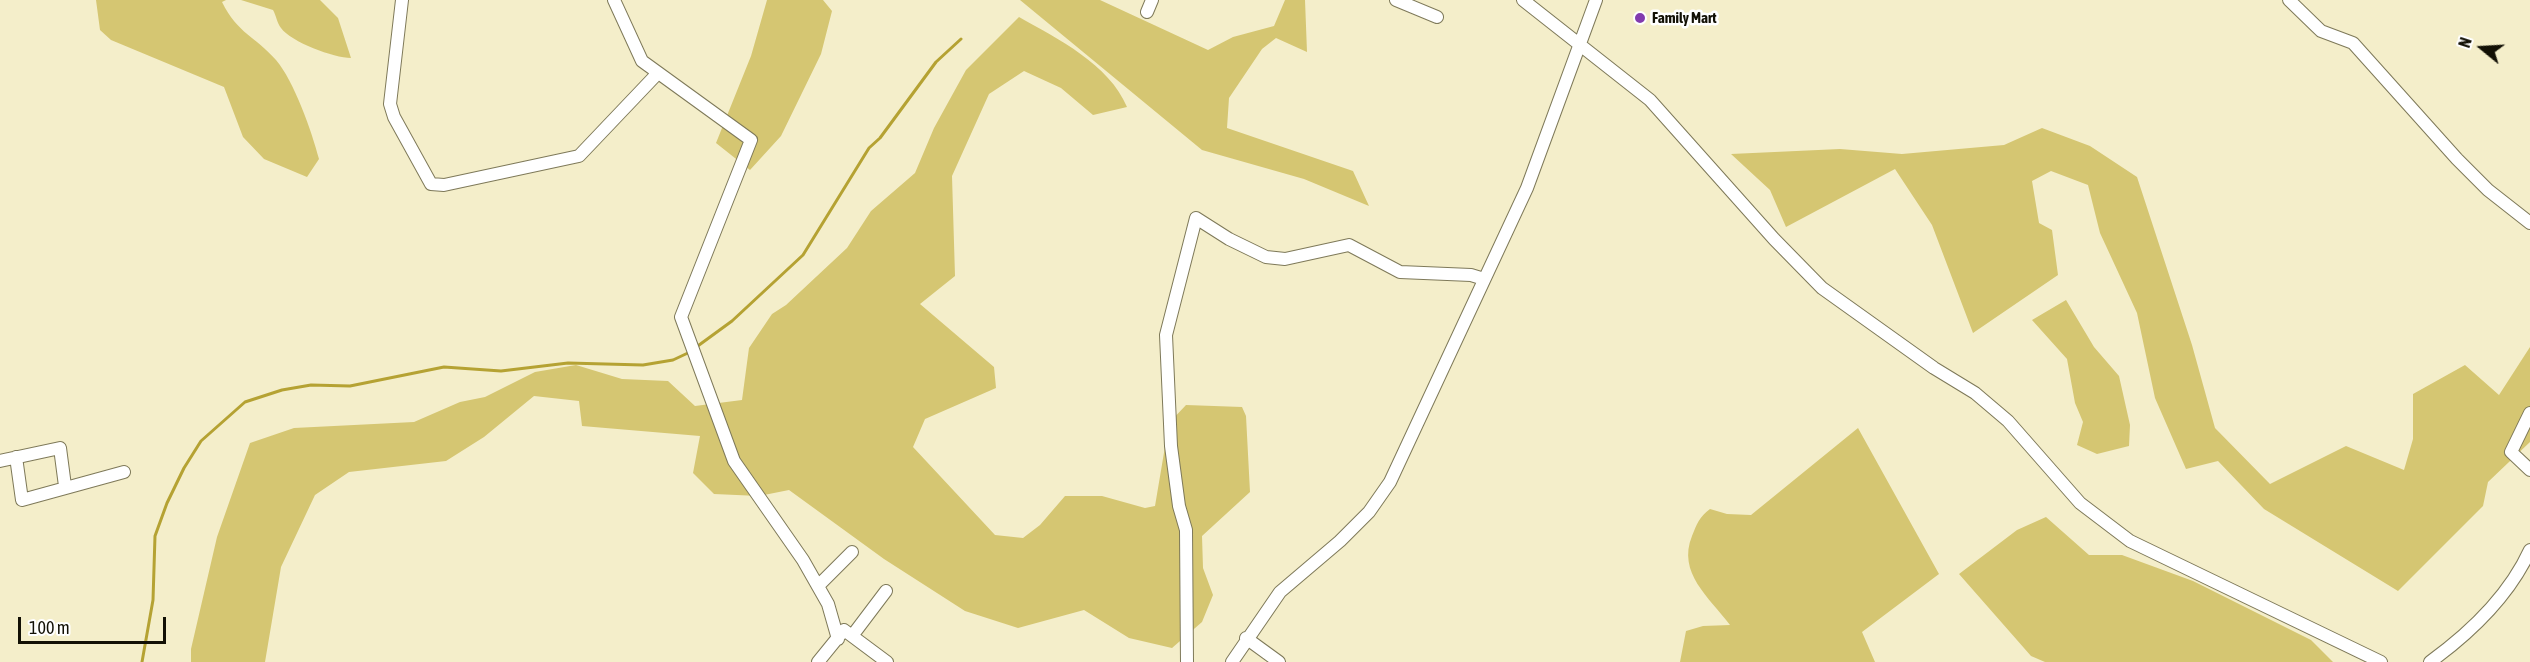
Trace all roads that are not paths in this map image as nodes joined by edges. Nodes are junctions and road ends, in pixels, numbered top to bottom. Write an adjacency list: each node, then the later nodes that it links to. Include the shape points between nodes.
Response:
1 (402, 0): 11 (street, via 390,104 431,184 444,185 579,156)
2 (614, 0): 11 (street, via 642,61)
3 (1152, 0): 8 (street)
4 (1396, 0): 9 (street)
5 (1523, 0): 10 (street)
6 (1596, 0): 10 (street)
7 (2289, 0): 12 (street, via 2321,31 2354,43 2457,159)
8 (1147, 12)
9 (1437, 17)
10 (1580, 45): 13 (street, via 1527,188); 32 (street, via 1650,100 1822,288 1934,369 1975,393 2008,421 2058,480 2104,522 2130,541)
11 (657, 74): 22 (street, via 751,141 681,317 734,461)
12 (2530, 223)
13 (1484, 279): 25 (street, via 1390,482 1369,512 1340,541 1280,592); 29 (street, via 1400,272 1349,245 1285,259 1266,257 1196,218 1166,335 1171,446 1186,530)
14 (2530, 413): 17 (street, via 2511,452)
15 (16, 457): 16 (street); 19 (street, via 60,448); 19 (street, via 22,500)
16 (0, 460)
17 (2530, 470)
18 (124, 472): 19 (street)
19 (65, 486)
20 (2530, 550): 33 (street, via 2505,594)
21 (852, 552): 22 (street)
22 (818, 586): 26 (street, via 828,604)
23 (886, 591): 24 (street)
24 (852, 636): 26 (street, via 844,630); 28 (street)
25 (1246, 638): 30 (street); 31 (street)
26 (838, 639): 27 (street)
27 (819, 662)
28 (887, 662)
29 (1187, 662)
30 (1232, 662)
31 (1279, 662)
32 (2381, 662)
33 (2430, 662)

